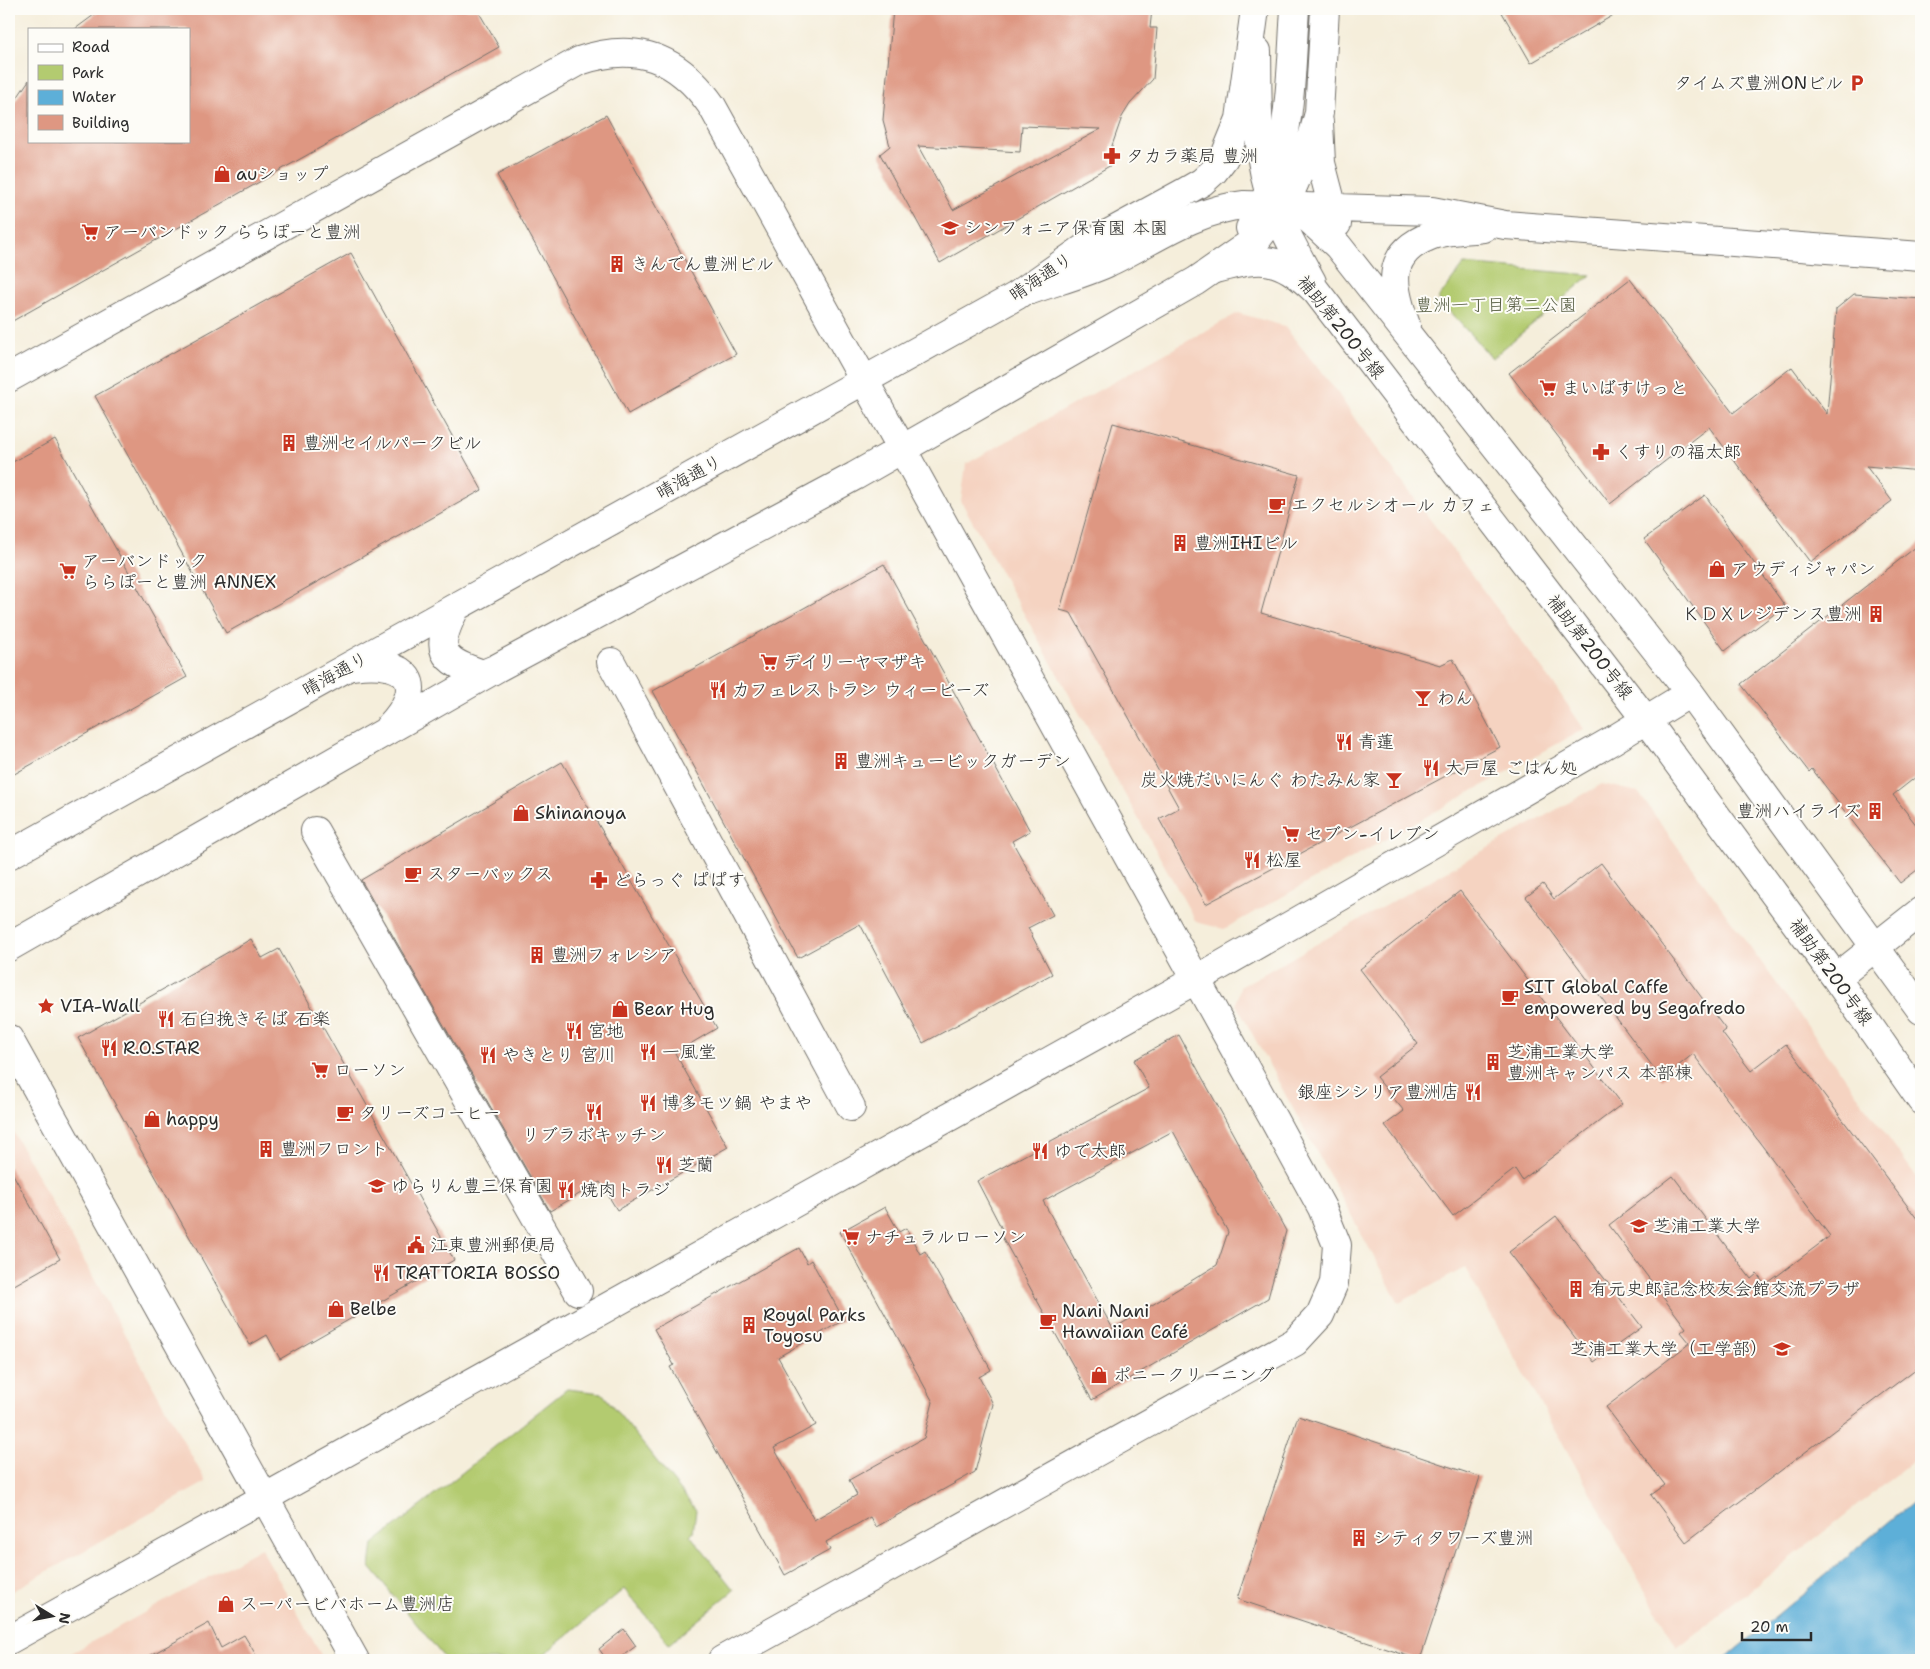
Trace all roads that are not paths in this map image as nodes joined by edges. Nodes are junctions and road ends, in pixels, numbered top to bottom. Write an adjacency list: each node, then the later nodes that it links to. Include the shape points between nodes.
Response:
1 (1255, 9): 5 (street, via 1261,154); 12 (street, 晴海通り, via 1240,119 1224,158 1214,171 1202,182 1093,242)
2 (1295, 9): 5 (street, via 1288,110)
3 (1325, 9): 4 (street)
4 (1319, 112): 5 (street, via 1298,179); 6 (street, via 1321,164)
5 (1276, 205): 6 (street); 9 (street, via 1320,228); 10 (street, via 1258,238); 11 (street); 12 (street, via 1230,206 1210,211 1105,264)
6 (1331, 207): 7 (street, via 1432,211); 9 (street)
7 (1505, 224): 8 (street); 13 (street, via 1431,235 1409,247 1400,260 1394,280 1397,301)
8 (1921, 256)
9 (1352, 265): 13 (street)
10 (1215, 269): 11 (street, 補助第200号線, via 1267,260 1295,271); 16 (street)
11 (1316, 290): 22 (street, 補助第200号線)
12 (1016, 296): 15 (street, 晴海通り)
13 (1412, 340): 21 (street)
14 (9, 378): 15 (street, via 579,61 617,52 660,59 692,80 703,92)
15 (864, 380): 16 (street); 17 (street, 晴海通り)
16 (902, 450): 20 (street); 30 (street)
17 (456, 607): 19 (street, 晴海通り); 20 (street, via 444,636 443,648 447,658 483,674)
18 (611, 662): 34 (street)
19 (347, 668): 23 (street, via 385,664 405,673 410,687 405,706); 25 (street, 晴海通り)
20 (497, 668): 23 (street)
21 (1690, 694): 22 (street); 28 (street)
22 (1646, 720): 29 (street, 補助第200号線); 30 (street)
23 (385, 731): 27 (street)
24 (315, 831): 35 (street)
25 (9, 855)
26 (1921, 911): 28 (street)
27 (9, 947)
28 (1876, 947): 29 (street); 31 (street)
29 (1836, 978): 33 (street, 補助第200号線)
30 (1197, 979): 36 (street); 39 (street, via 1322,1208 1337,1245 1334,1283 1320,1315 1295,1342)
31 (1921, 1010)
32 (9, 1040): 36 (street)
33 (1921, 1100)
34 (851, 1108)
35 (578, 1291)
36 (265, 1499): 37 (street); 38 (street)
37 (9, 1640)
38 (355, 1660)
39 (722, 1660)

